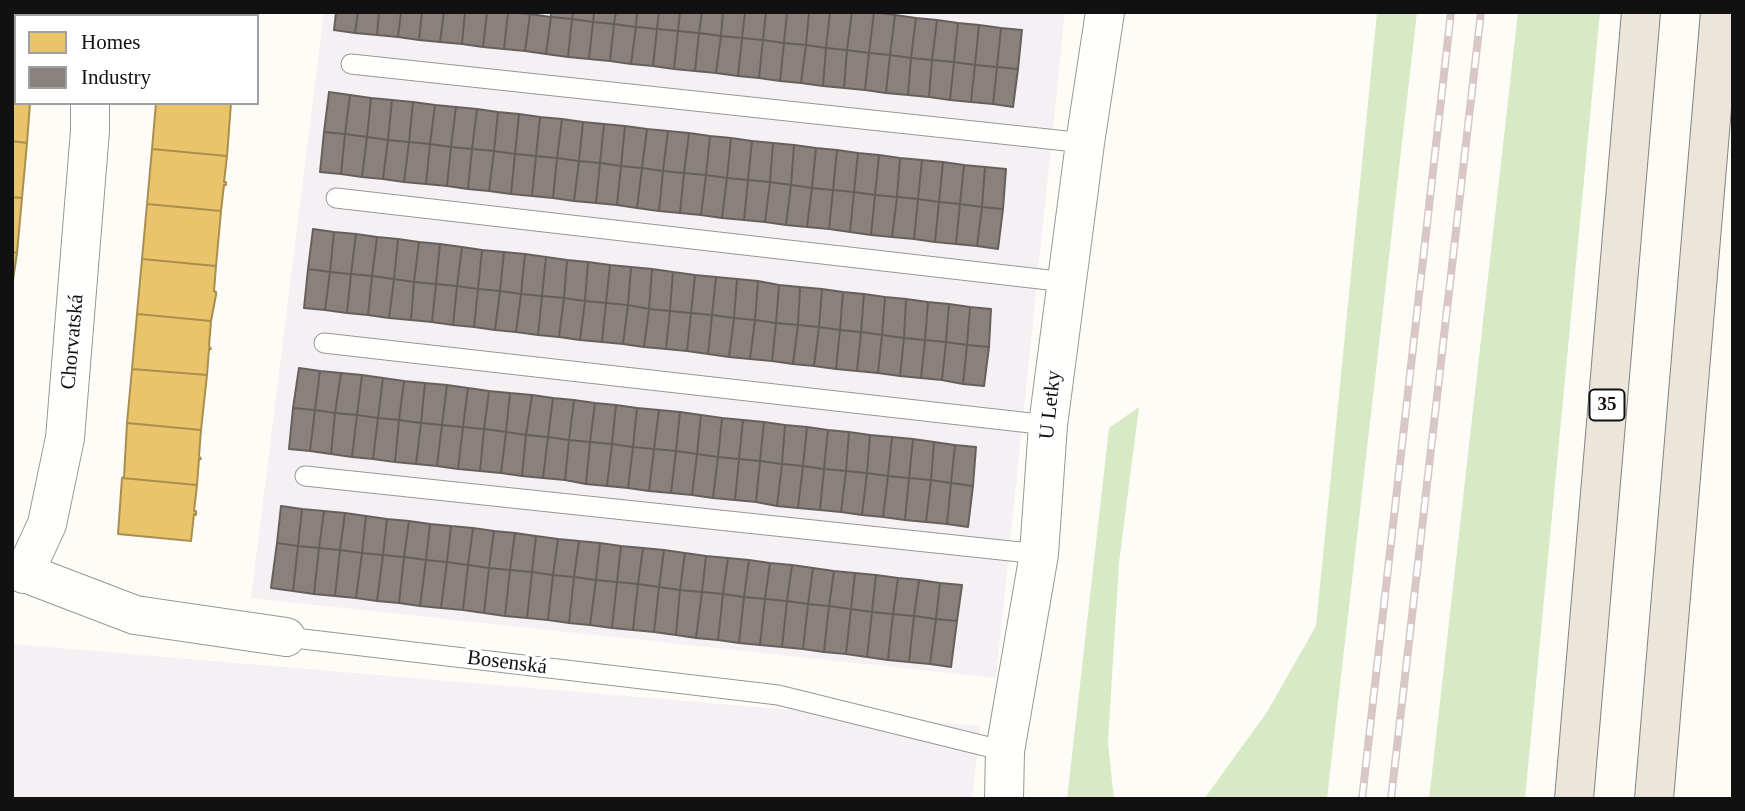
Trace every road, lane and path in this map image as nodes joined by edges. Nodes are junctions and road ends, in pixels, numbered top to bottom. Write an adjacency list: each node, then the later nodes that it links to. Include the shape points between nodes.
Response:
1 (1105, 12): 6 (street, U Letky)
2 (1641, 12): 17 (highway, 35)
3 (1720, 12): 18 (highway)
4 (351, 64): 6 (lane)
5 (90, 105): 13 (street, Chorvatská, via 65,438 47,524)
6 (1085, 143): 8 (street, U Letky)
7 (336, 198): 8 (lane)
8 (1066, 282): 10 (street, U Letky)
9 (324, 342): 10 (lane)
10 (1048, 425): 12 (street, U Letky)
11 (305, 476): 12 (lane)
12 (1039, 554): 15 (street, U Letky)
13 (18, 571): 14 (street, Bosenská, via 135,615)
14 (286, 637): 15 (lane, Bosenská, via 778,695)
15 (1005, 751): 16 (street, U Letky)
16 (1004, 799)
17 (1574, 799)
18 (1654, 799)

